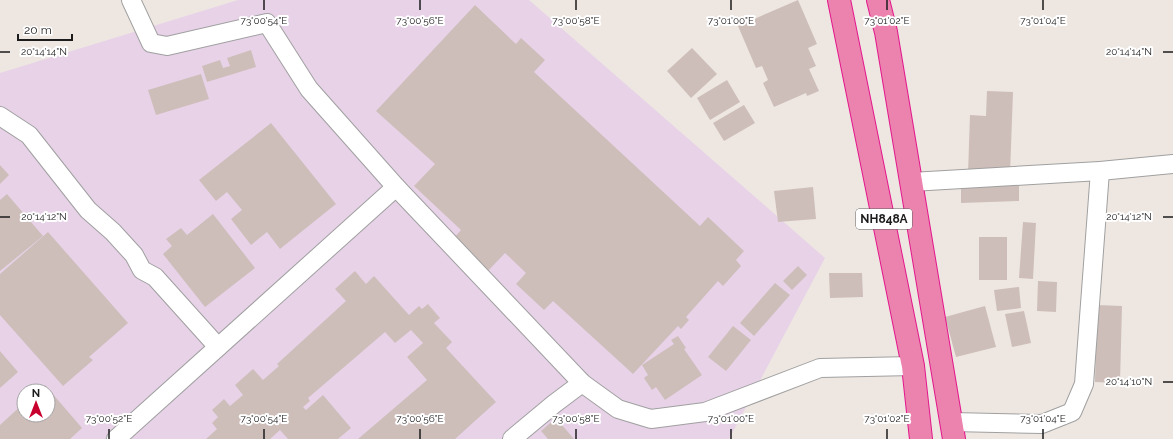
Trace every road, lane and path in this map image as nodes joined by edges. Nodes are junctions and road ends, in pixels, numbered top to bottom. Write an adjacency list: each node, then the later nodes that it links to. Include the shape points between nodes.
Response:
1 (131, 0): 8 (street, via 151,43 167,46 266,23 309,89)
2 (839, 0): 10 (highway, NH848A)
3 (878, 0): 7 (highway, NH848A, via 886,32)
4 (0, 116): 9 (street, via 29,135 88,210 113,232 134,255 142,270 155,277)
5 (1173, 164): 6 (street)
6 (1100, 171): 7 (street); 12 (street, via 1084,384 1072,412 1042,424)
7 (911, 182): 12 (highway, NH848A)
8 (396, 187): 9 (street); 11 (street)
9 (218, 347): 13 (street)
10 (914, 366): 11 (street, via 820,368 706,412 650,419 618,410); 15 (highway, NH848A)
11 (582, 383): 14 (street)
12 (953, 430)
13 (116, 439)
14 (512, 439)
15 (922, 439)

